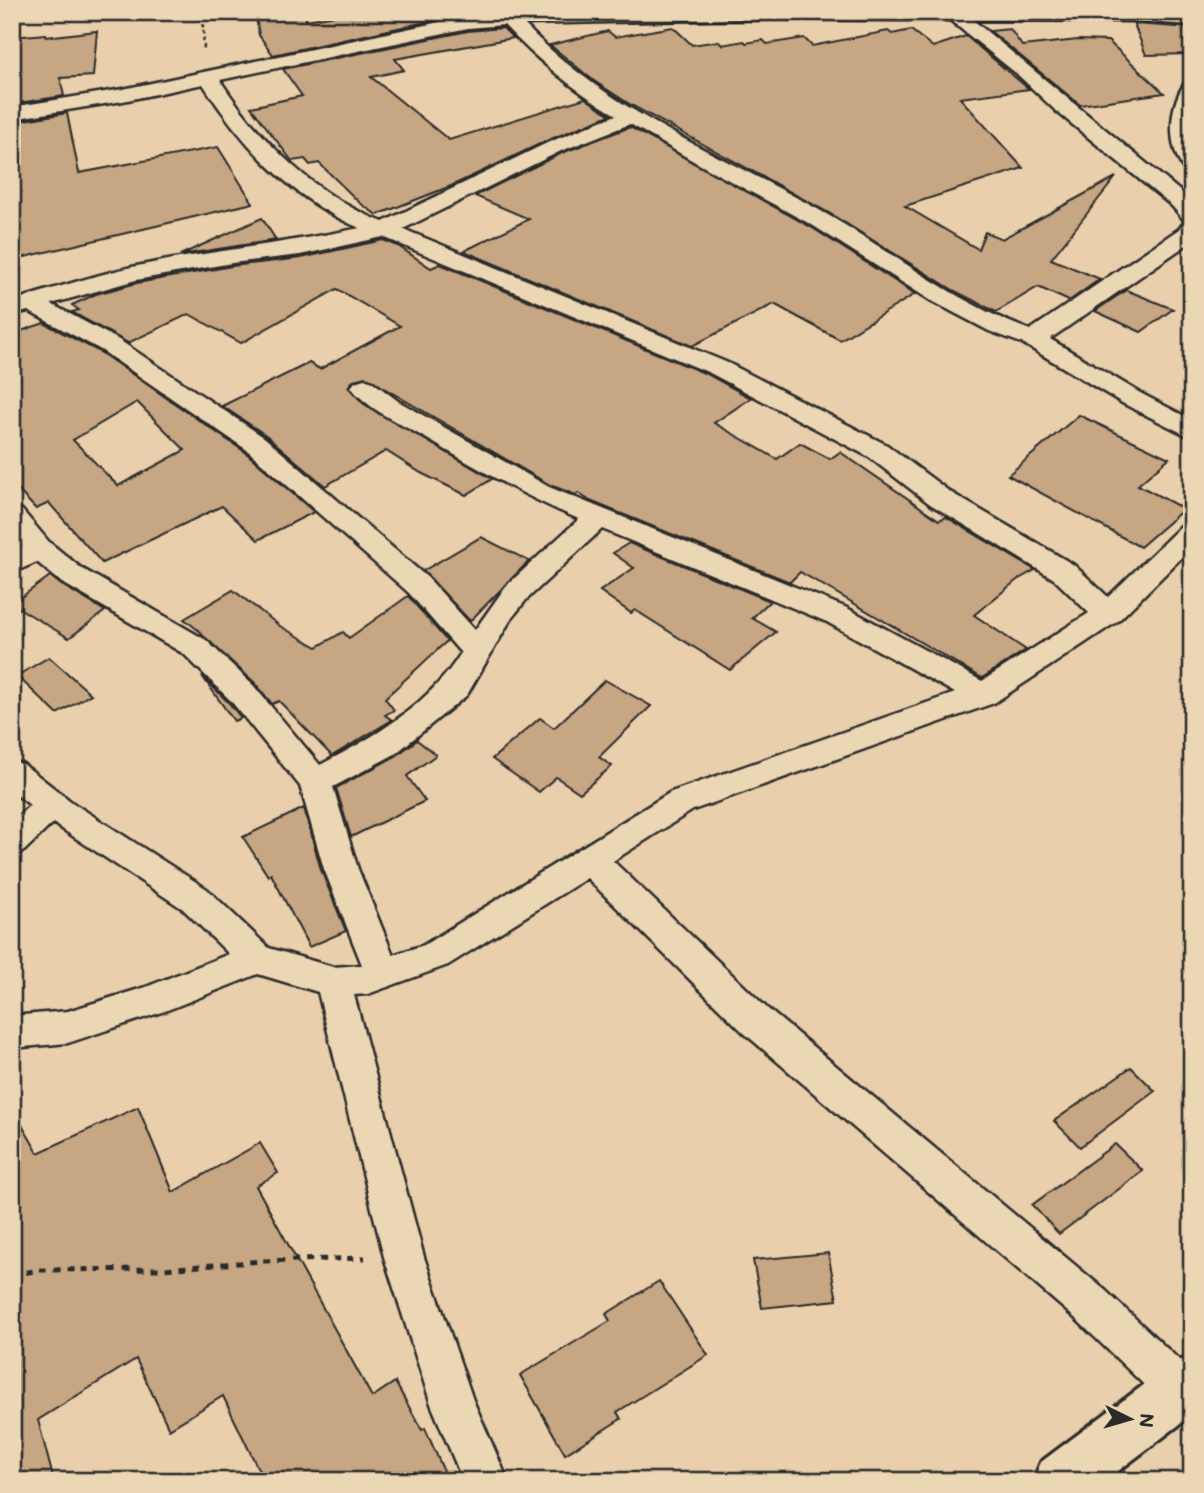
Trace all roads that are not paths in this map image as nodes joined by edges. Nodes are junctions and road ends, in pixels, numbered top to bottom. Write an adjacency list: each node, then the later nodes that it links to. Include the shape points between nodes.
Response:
1 (820, 13): 3 (street); 4 (street)
2 (1011, 14): 4 (street); 5 (street)
3 (505, 16): 6 (street); 9 (street, via 587,88)
4 (957, 16): 11 (street)
5 (1192, 19)
6 (208, 77): 8 (street); 13 (street, via 229,109 309,190 335,208)
7 (1192, 87): 10 (street, via 1181,105)
8 (12, 113)
9 (632, 116): 13 (street, via 554,147); 15 (street, via 820,220 938,295)
10 (1192, 167)
11 (1191, 213)
12 (1192, 226): 15 (street)
13 (384, 230): 14 (street, via 300,248 172,266); 22 (street, via 719,368 878,451 940,498 1064,572)
14 (22, 305): 23 (street, via 110,345 256,444 419,586)
15 (1032, 339): 17 (street)
16 (364, 387): 19 (street, via 539,492)
17 (1192, 430)
18 (12, 516): 21 (street)
19 (597, 518): 23 (street, via 516,593); 24 (street, via 837,615)
20 (1192, 531): 22 (street)
21 (25, 556): 26 (street, via 71,575 195,647 242,693)
22 (1108, 614): 24 (street)
23 (476, 652): 26 (street, via 456,687 384,747)
24 (983, 695): 29 (street, via 682,802)
25 (12, 773): 27 (street)
26 (315, 782): 31 (street, via 341,869)
27 (52, 805): 28 (street); 30 (street, via 195,899)
28 (12, 842)
29 (589, 859): 31 (street, via 436,955); 34 (street, via 756,1021)
30 (257, 959): 32 (street); 33 (street, via 68,1027)
31 (383, 974): 32 (street)
32 (333, 982): 35 (street, via 404,1257 453,1404)
33 (12, 1032)
34 (1186, 1386): 36 (highway)
35 (486, 1481)
36 (1060, 1481)

